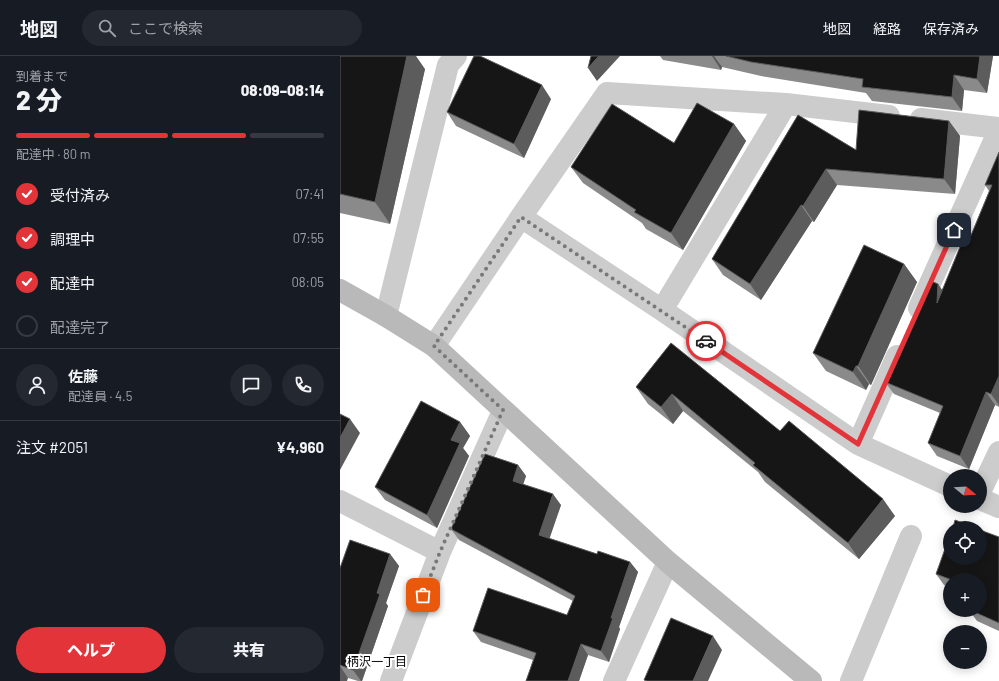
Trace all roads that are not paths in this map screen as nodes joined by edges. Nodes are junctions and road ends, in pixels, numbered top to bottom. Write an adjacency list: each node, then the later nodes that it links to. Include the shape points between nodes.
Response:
1 (456, 56): 7 (street, via 448,65)
2 (786, 104): 3 (street); 4 (street, via 607,93); 6 (street)
3 (999, 129): 10 (street)
4 (521, 217): 6 (street); 8 (street)
5 (340, 290): 7 (street)
6 (662, 310): 10 (street)
7 (386, 316): 8 (street)
8 (434, 346): 9 (street)
9 (503, 410): 18 (street); 19 (street)
10 (858, 444): 13 (street)
11 (999, 452): 12 (street)
12 (987, 477)
13 (943, 483)
14 (340, 500): 18 (street)
15 (987, 502): 16 (street)
16 (999, 507)
17 (911, 536): 23 (street)
18 (440, 552): 20 (street)
19 (668, 562): 21 (street); 22 (street)
20 (391, 681)
21 (614, 681)
22 (811, 681)
23 (851, 681)

